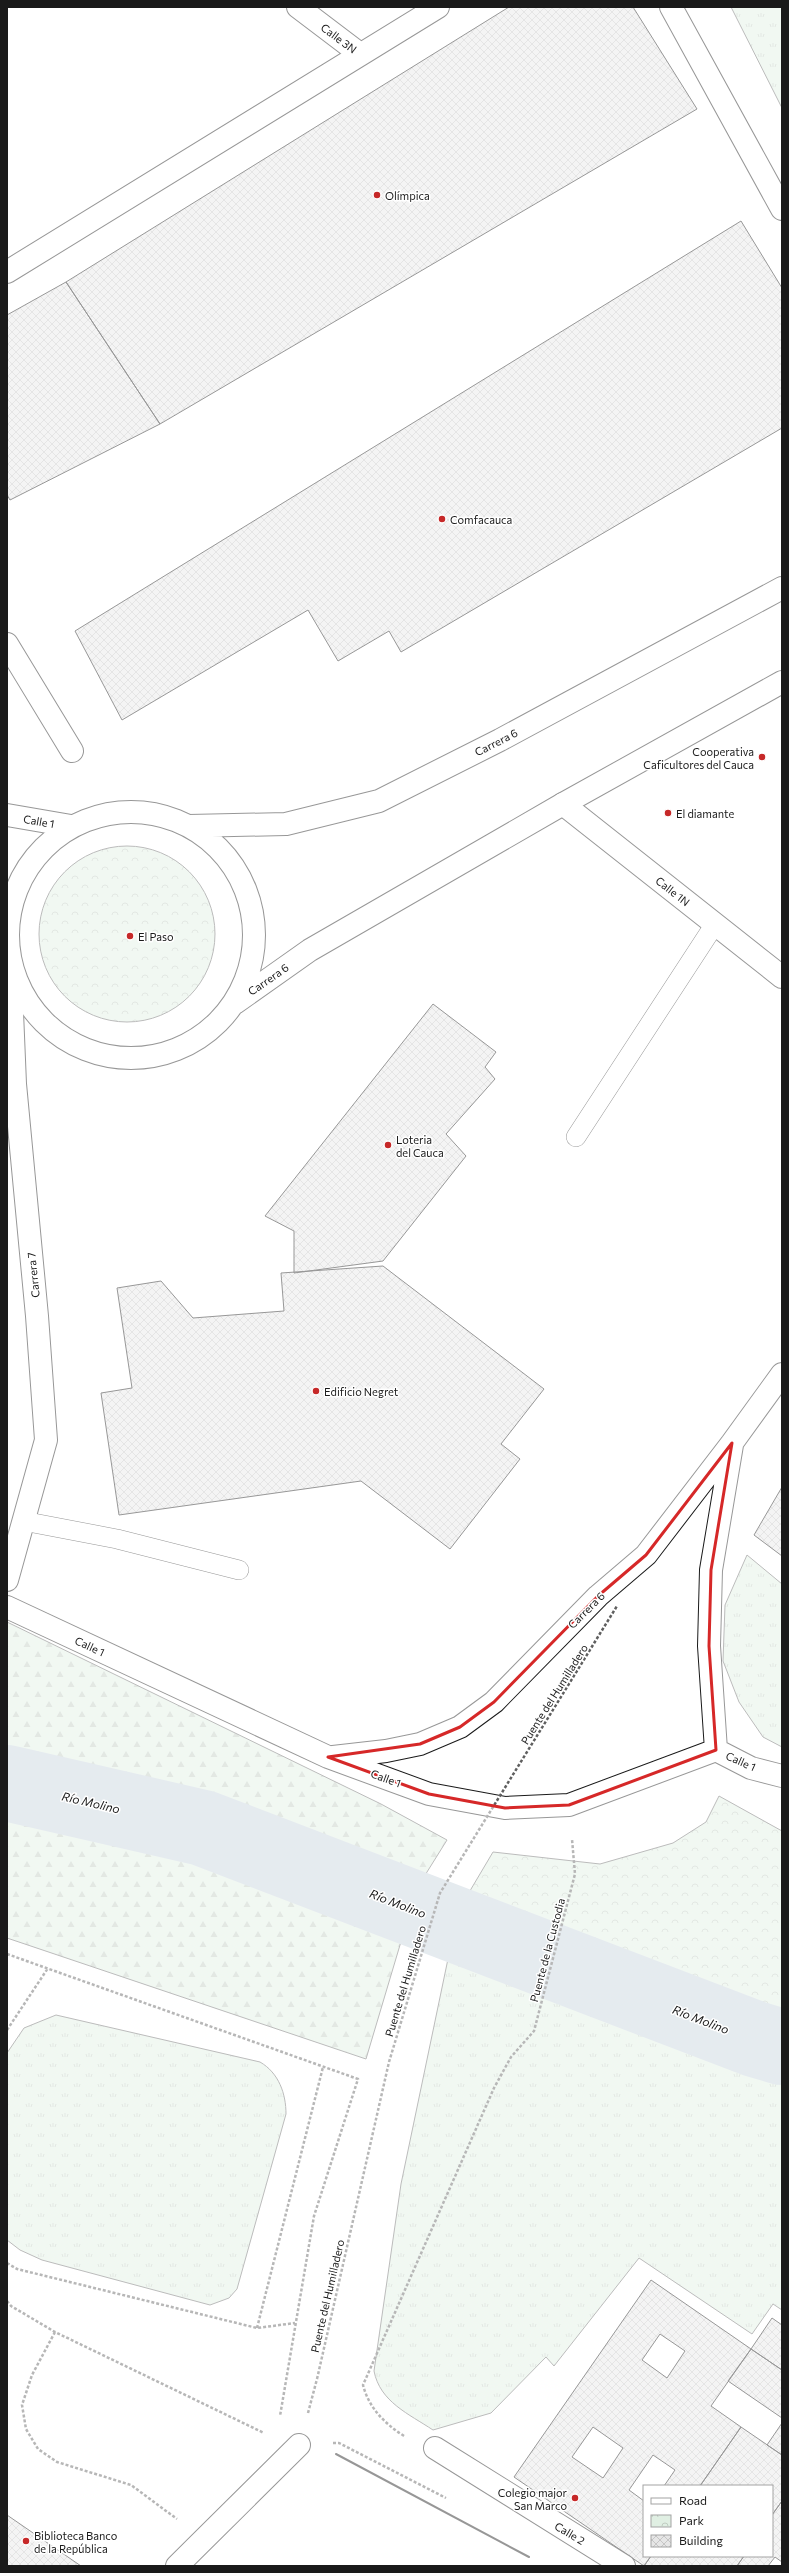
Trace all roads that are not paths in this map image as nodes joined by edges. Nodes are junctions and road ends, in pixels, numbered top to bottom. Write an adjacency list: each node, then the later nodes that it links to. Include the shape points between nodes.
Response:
1 (298, 7): 4 (street, Calle 3N)
2 (438, 7): 4 (street)
3 (671, 7): 5 (street)
4 (360, 54): 6 (street)
5 (782, 209)
6 (7, 272)
7 (782, 588): 14 (street, Carrera 6, via 500,740 379,801 286,824)
8 (7, 644): 10 (street)
9 (782, 682): 11 (street, Carrera 6)
10 (72, 751)
11 (563, 804): 16 (street, Calle 1N); 19 (street, Carrera 6, via 310,950)
12 (7, 815): 13 (street, Calle 1)
13 (71, 826): 14 (street, via 109,813 150,813); 15 (street, via 39,851)
14 (189, 826): 19 (street, via 222,852 245,885 255,925 251,966)
15 (12, 884): 17 (street, via 7,948)
16 (715, 924): 18 (street, Calle 1N); 20 (lane)
17 (10, 964): 19 (street, via 26,1002 53,1033 90,1052 130,1059 171,1052 207,1033); 23 (street, Carrera 7, via 14,1084 37,1316 46,1440)
18 (782, 977)
19 (234, 1003)
20 (576, 1137)
21 (782, 1374): 22 (street, Carrera 6)
22 (732, 1443): 27 (street, via 711,1570 709,1646); 28 (street, Carrera 6, via 646,1555 598,1596 494,1702 460,1727 420,1744)
23 (23, 1521): 24 (lane, via 117,1539); 25 (street, Carrera 7)
24 (239, 1570)
25 (7, 1580)
26 (7, 1607): 28 (street, Calle 1)
27 (716, 1750): 28 (street, Calle 1, via 569,1805 505,1808 429,1794); 29 (street, Calle 1, via 751,1768)
28 (328, 1758)
29 (782, 1776)
30 (299, 2444): 32 (street)
31 (435, 2448): 33 (street, Calle 2)
32 (177, 2566)
33 (624, 2566)

